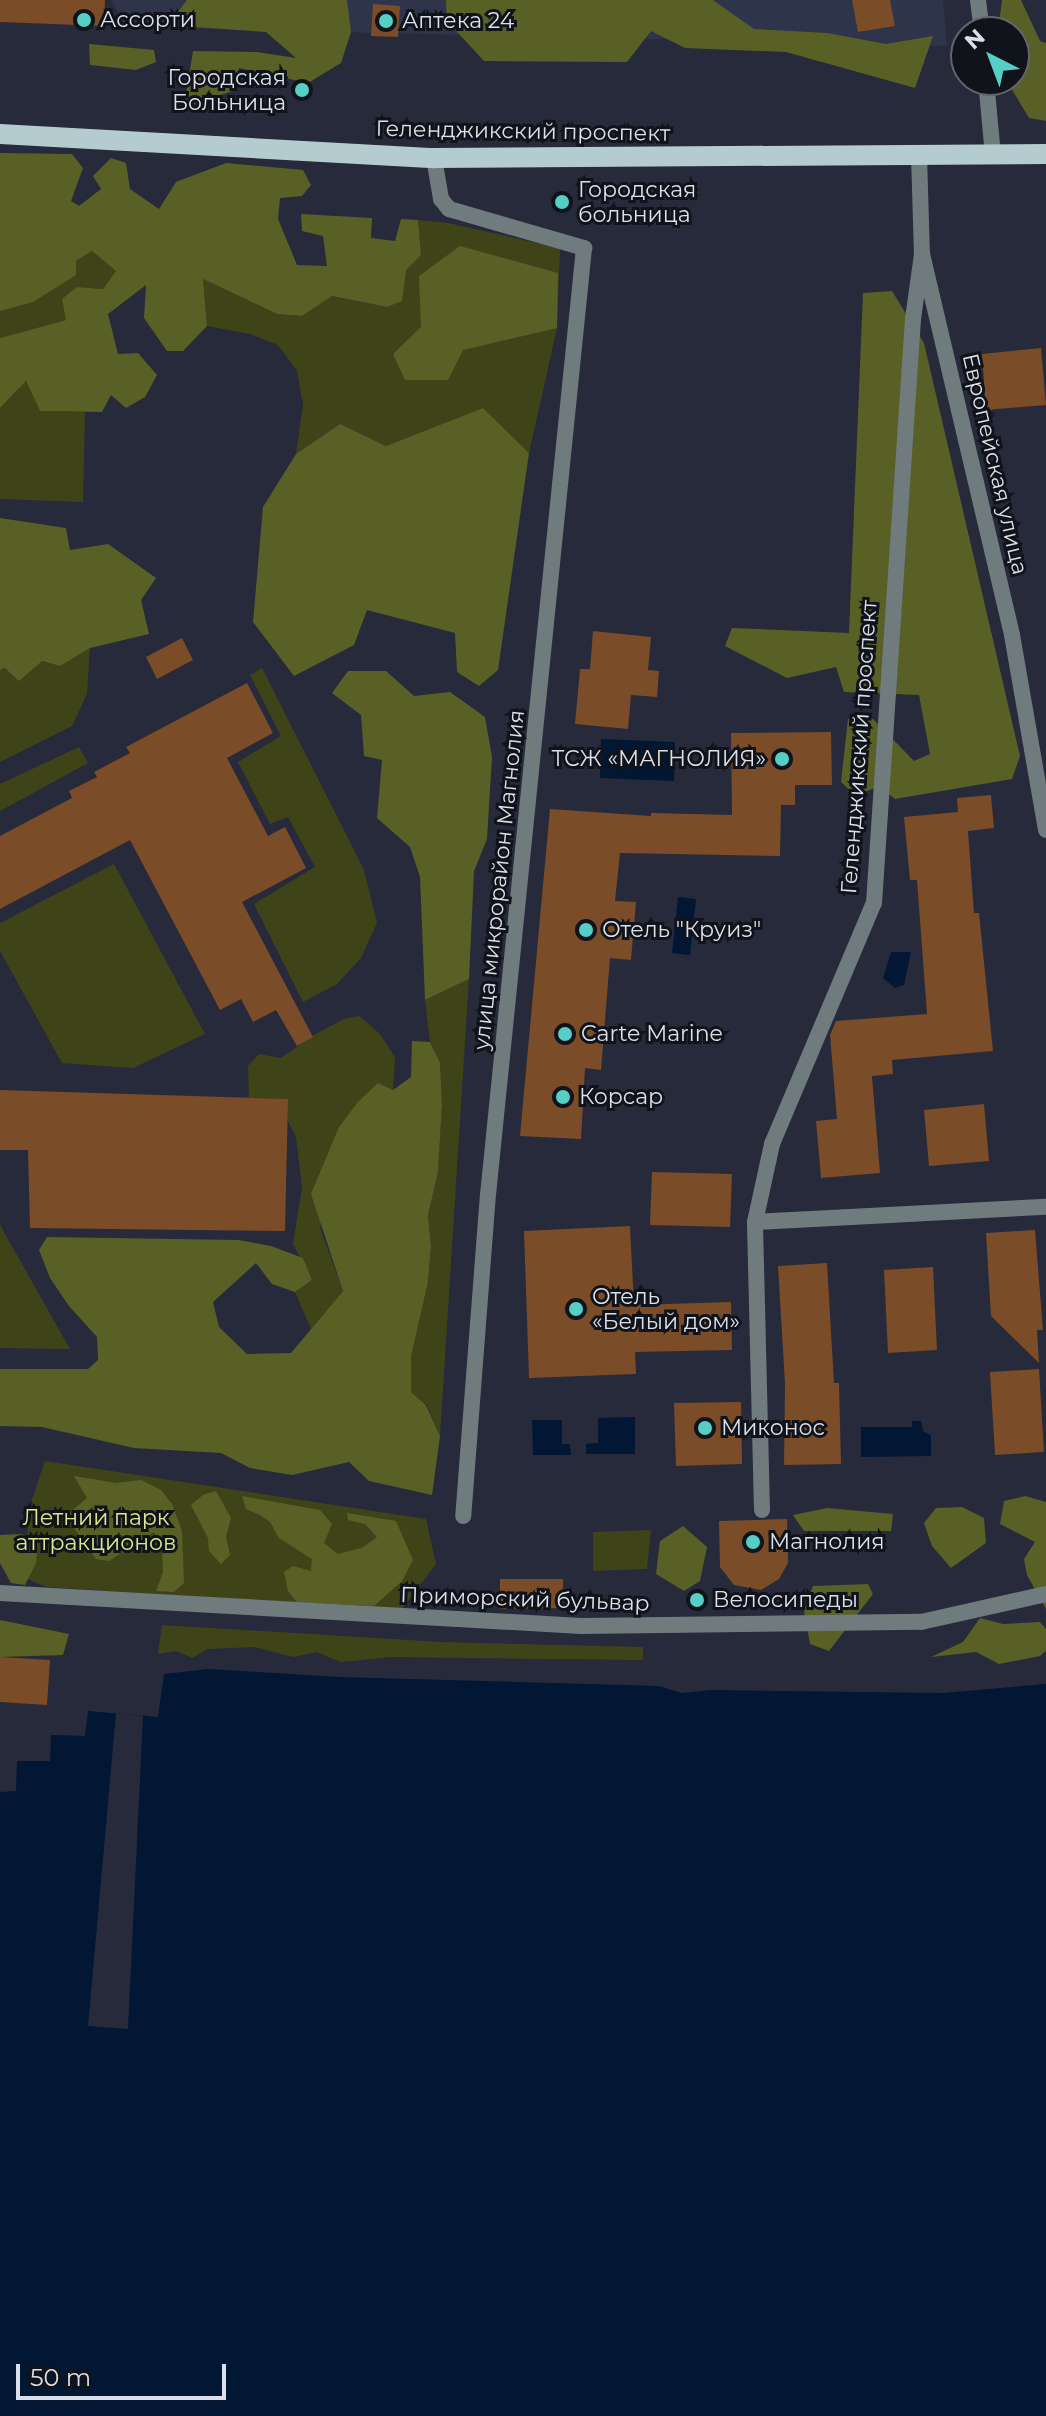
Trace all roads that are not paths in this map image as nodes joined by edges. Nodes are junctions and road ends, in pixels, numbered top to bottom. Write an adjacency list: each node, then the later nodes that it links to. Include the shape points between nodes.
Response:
1 (987, 96): 5 (street)
2 (0, 134): 6 (main road, Геленджикский проспект)
3 (1046, 154): 5 (main road, Геленджикский проспект)
4 (919, 155): 5 (main road, Геленджикский проспект); 6 (main road, Геленджикский проспект); 7 (street, Европейская улица)
5 (993, 155)
6 (434, 158): 12 (street, улица микрорайон Магнолия, via 438,188 449,209 584,248 488,1194)
7 (922, 254): 8 (street, Европейская улица, via 1012,635); 10 (street, Геленджикский проспект, via 913,319 874,903 772,1144)
8 (1046, 830)
9 (1046, 1207): 10 (street)
10 (755, 1222): 11 (street, Геленджикский проспект)
11 (762, 1510)
12 (463, 1516)
13 (0, 1593): 14 (street, Приморский бульвар, via 581,1626 921,1622)
14 (1046, 1594)

